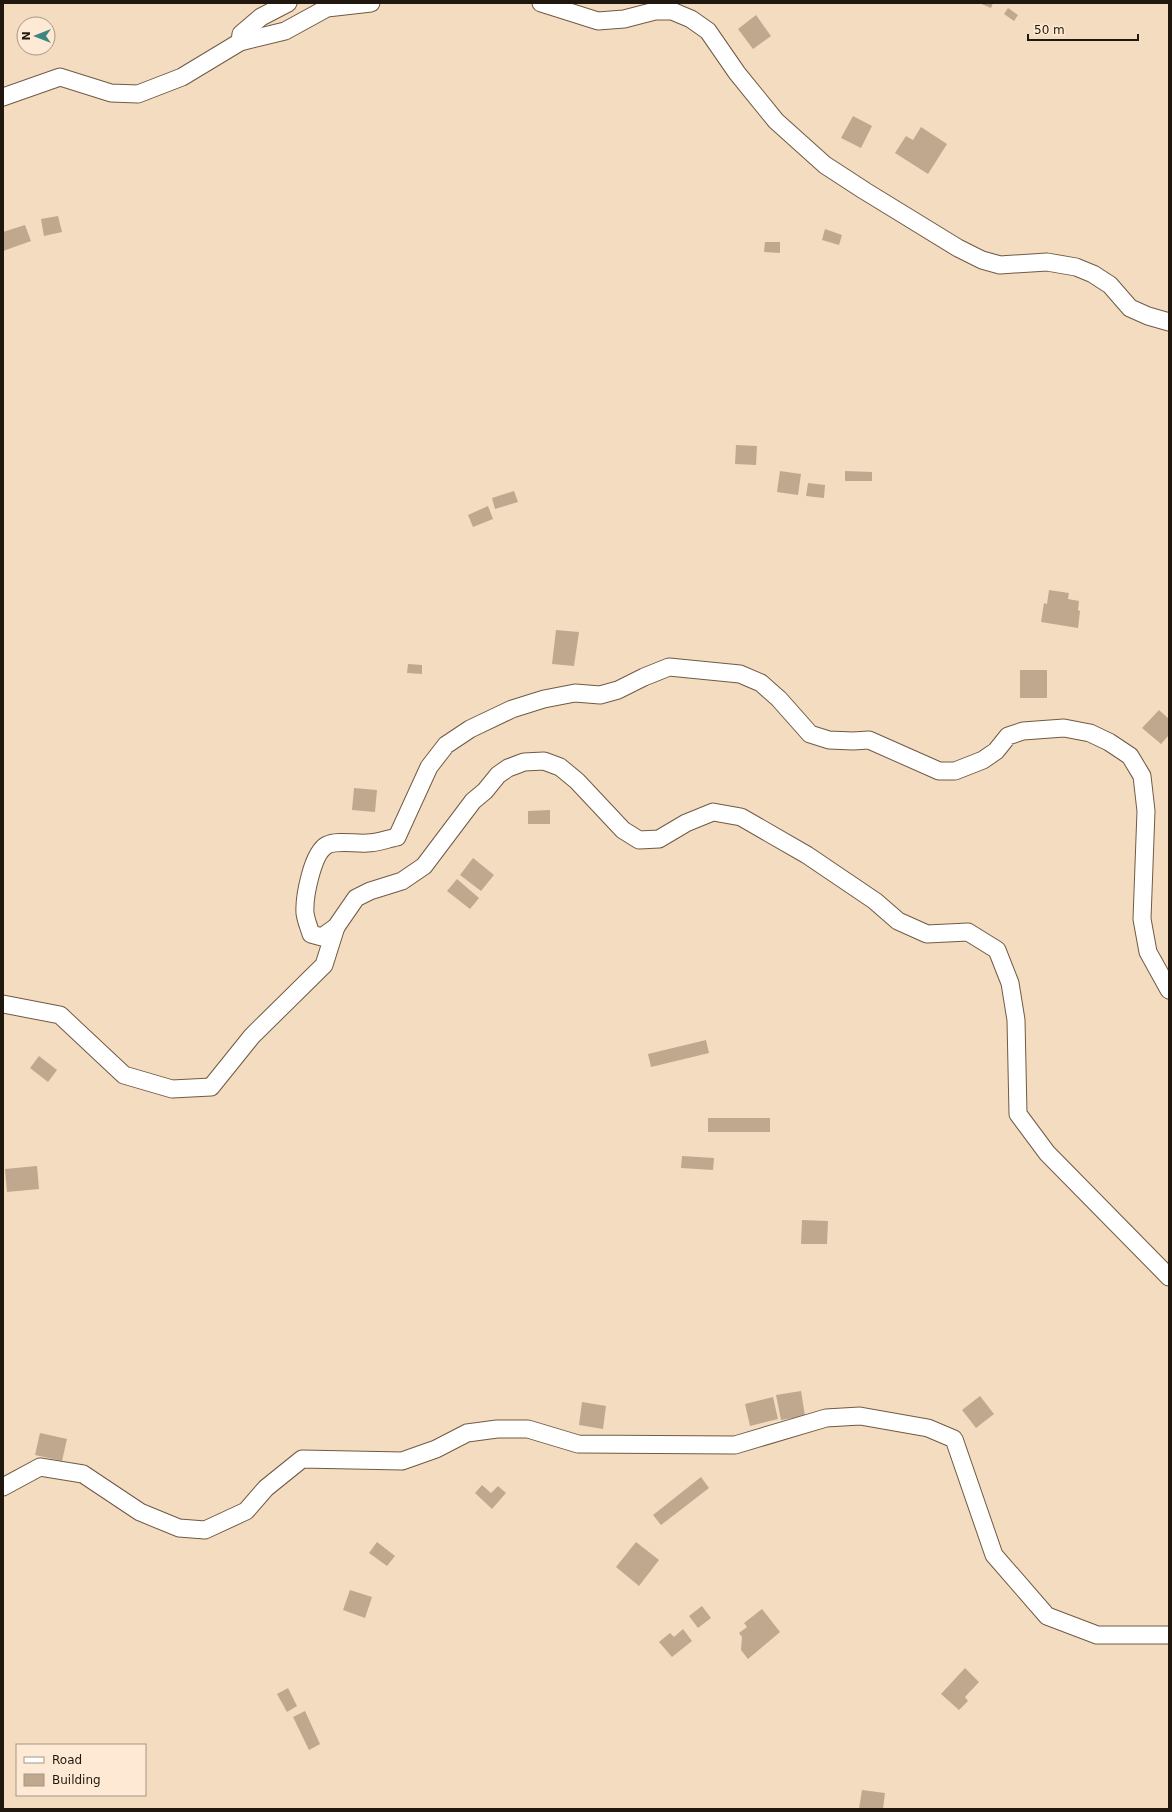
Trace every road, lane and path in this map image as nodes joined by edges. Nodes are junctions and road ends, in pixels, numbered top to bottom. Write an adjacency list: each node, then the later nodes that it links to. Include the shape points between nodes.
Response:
1 (288, 3): 4 (street, via 261,17 241,34)
2 (371, 3): 4 (street, via 327,8 285,31)
3 (541, 3): 6 (street, via 598,21 655,11 672,11 691,18 708,31 737,73 776,121 826,164 865,191 982,260 1000,265 1047,262 1076,267 1110,285 1130,308)
4 (240, 42): 5 (street, via 182,77 138,94 111,94 60,77)
5 (3, 97)
6 (1169, 322)
7 (336, 927): 8 (street, via 322,938 311,934 307,920 306,895 311,871 320,854 327,845 346,842 368,843 397,837 429,767 446,745 470,729 512,709 575,693 600,695 669,668 676,668 740,674 761,683 810,734 829,740 869,740 939,771 955,771 983,760 996,751 1008,736 1023,731 1064,728 1090,733 1130,756 1142,776 1146,811 1142,919 1148,952); 9 (street, via 324,965 252,1036 211,1087 172,1089 124,1074 60,1015); 10 (street, via 356,898 370,891 402,882 424,866 473,801 485,792 498,775 524,762 544,760 560,767 577,781 623,830 639,840 659,839 686,823 713,812 741,816 807,855 875,901 898,921 927,934 968,932 997,950 1010,983 1016,1020 1018,1114 1047,1153)
8 (1169, 990)
9 (3, 1004)
10 (1169, 1277)
11 (3, 1487): 12 (street, via 40,1467 84,1474 140,1512 179,1528 205,1530 246,1511 266,1488 302,1459 402,1461 436,1449 467,1433 497,1429 528,1429 578,1444 735,1445 826,1418 860,1416 928,1428 954,1439 994,1555 1047,1616 1097,1635)
12 (1169, 1635)

